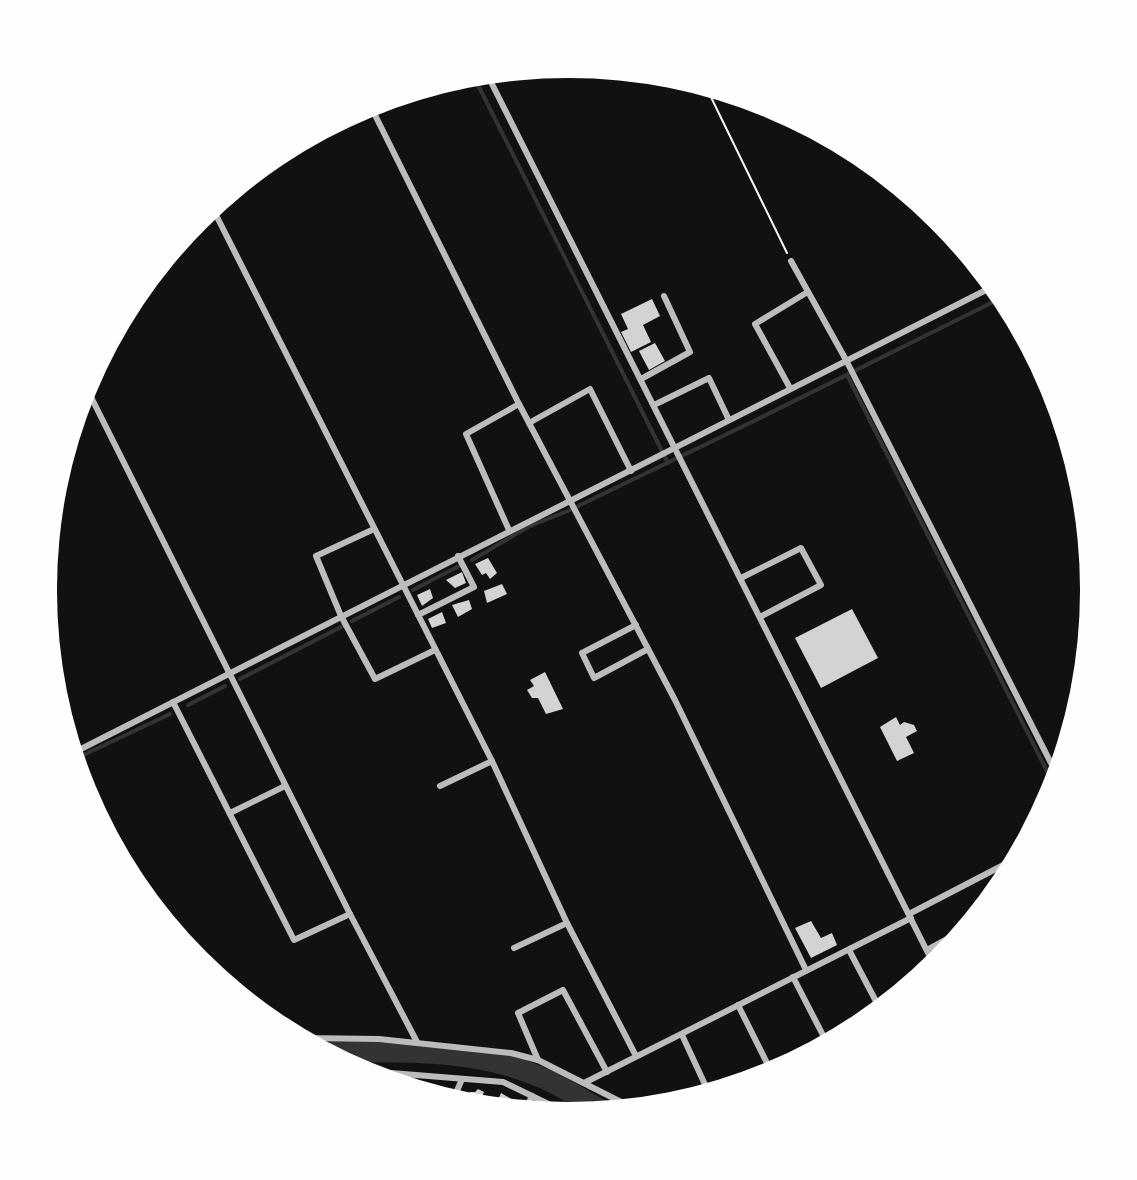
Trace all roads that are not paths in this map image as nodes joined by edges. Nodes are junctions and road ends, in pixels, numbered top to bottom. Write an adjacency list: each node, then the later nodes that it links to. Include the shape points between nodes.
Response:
1 (492, 84): 9 (street)
2 (376, 116): 12 (street)
3 (217, 218): 19 (street)
4 (791, 261): 5 (street)
5 (806, 292): 8 (street); 10 (street, via 755,324)
6 (983, 292): 8 (street)
7 (664, 296): 9 (street, via 690,352)
8 (847, 362): 10 (street); 34 (street)
9 (641, 379): 13 (street)
10 (790, 388): 14 (street)
11 (93, 401): 30 (street)
12 (519, 404): 15 (street); 20 (street, via 466,434)
13 (654, 405): 14 (street, via 709,378); 16 (street)
14 (729, 420): 16 (street)
15 (529, 423): 17 (street, via 590,389); 18 (street)
16 (675, 449): 17 (street); 22 (street)
17 (631, 471): 18 (street)
18 (570, 499): 20 (street); 27 (street)
19 (374, 529): 23 (street); 25 (street, via 316,556)
20 (509, 530): 21 (street)
21 (458, 556): 23 (street); 24 (street, via 474,587)
22 (741, 579): 26 (street); 26 (street, via 801,548 821,585)
23 (402, 585): 24 (street); 25 (street)
24 (418, 615): 29 (street)
25 (341, 616): 29 (street, via 375,679); 30 (street)
26 (760, 617): 40 (street)
27 (636, 625): 28 (street); 28 (street, via 582,654 594,678)
28 (648, 649): 47 (street)
29 (435, 650): 33 (street)
30 (230, 674): 31 (street); 35 (street)
31 (173, 702): 32 (street); 37 (street)
32 (82, 748)
33 (492, 761): 36 (street); 41 (street)
34 (1050, 762)
35 (285, 786): 37 (street); 39 (street)
36 (440, 786)
37 (230, 813): 39 (street, via 294,940)
38 (997, 869): 40 (street)
39 (350, 914): 54 (street)
40 (910, 916): 44 (street); 45 (street)
41 (567, 922): 43 (street); 55 (street)
42 (937, 945): 45 (street)
43 (514, 948)
44 (849, 950): 47 (street); 49 (street)
45 (927, 950): 46 (street)
46 (929, 953)
47 (806, 970): 48 (street)
48 (794, 978): 50 (street); 51 (street)
49 (875, 999)
50 (738, 1005): 52 (street); 57 (street)
51 (822, 1034)
52 (682, 1035): 55 (street); 62 (street)
53 (323, 1038): 54 (street)
54 (417, 1042): 56 (street)
55 (636, 1056): 59 (street)
56 (538, 1060): 59 (street, via 518,1012 563,990); 61 (street)
57 (766, 1062)
58 (399, 1072): 60 (street)
59 (607, 1072): 61 (street)
60 (462, 1079): 63 (street); 64 (street, via 503,1082)
61 (584, 1083): 65 (street)
62 (704, 1083)
63 (458, 1089)
64 (532, 1096): 66 (street); 67 (street)
65 (615, 1099)
66 (530, 1100)
67 (540, 1100)

